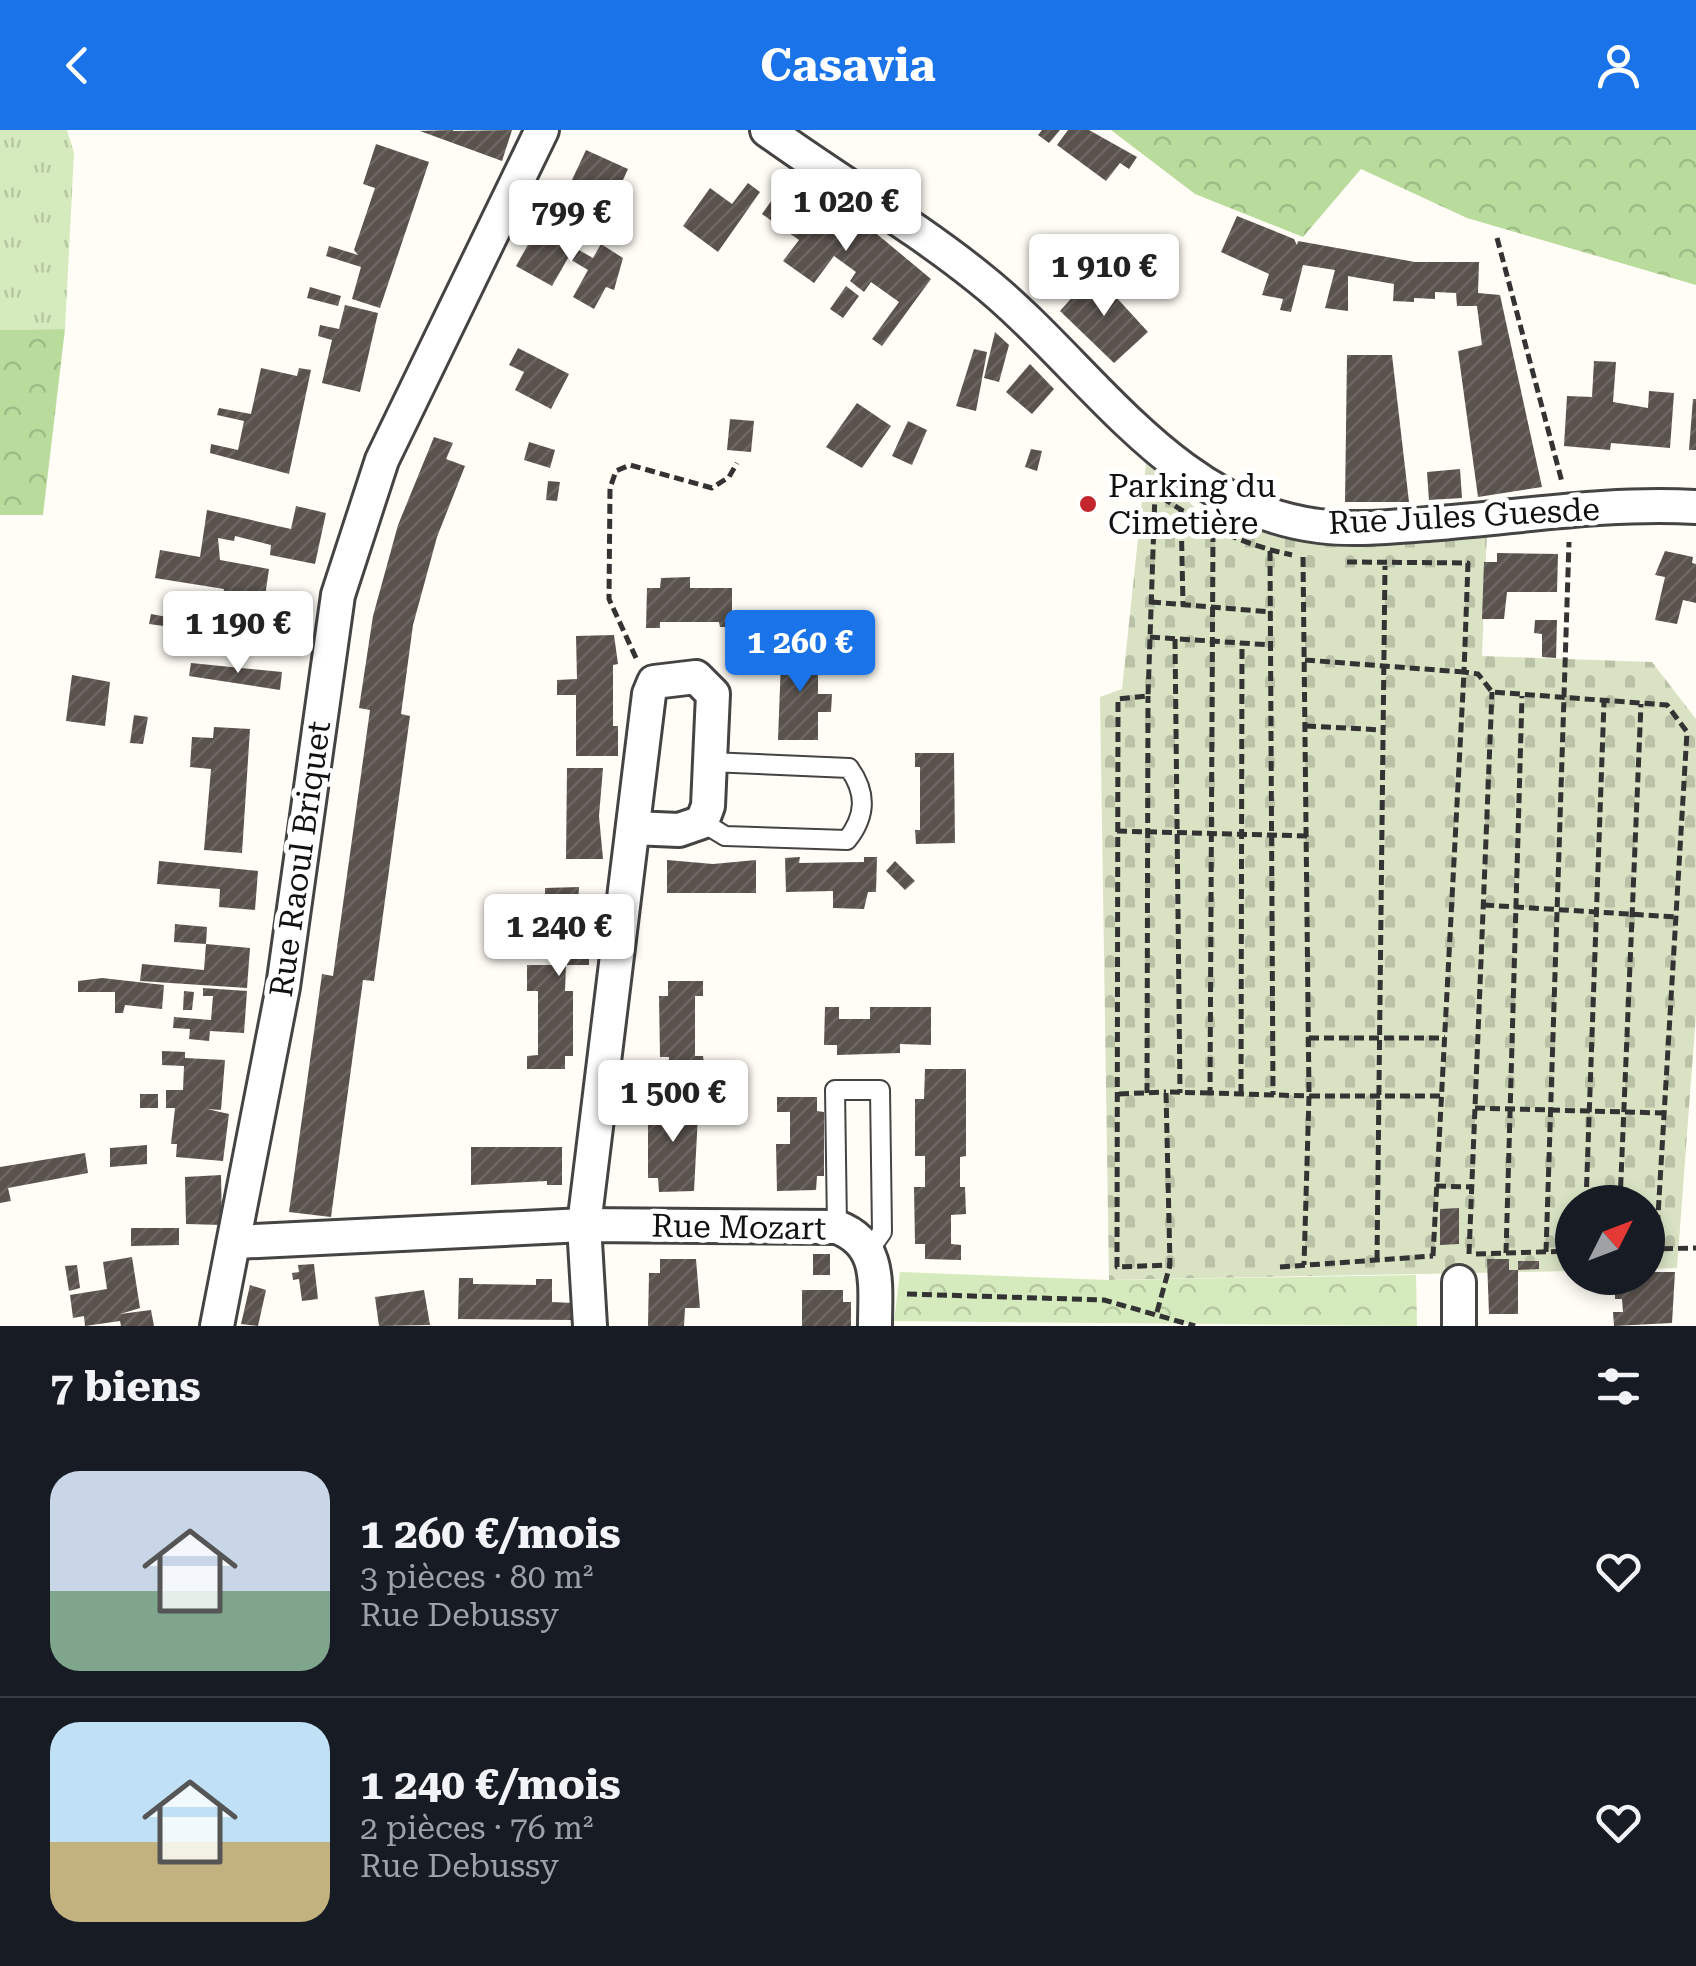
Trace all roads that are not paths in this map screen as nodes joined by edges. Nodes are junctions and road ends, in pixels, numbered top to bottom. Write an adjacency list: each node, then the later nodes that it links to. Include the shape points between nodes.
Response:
1 (542, 130): 9 (street, Rue Raoul Briquet, via 382,460 338,595 283,987)
2 (767, 130): 3 (street, Rue Jules Guesde, via 976,275 1162,454 1266,516 1321,527 1388,527 1645,504)
3 (1696, 508)
4 (709, 762): 5 (street); 5 (lane, via 848,768 862,787 861,822 847,840 725,836); 6 (street, via 712,694 696,677 654,682)
5 (702, 822): 6 (street, via 679,830)
6 (633, 828): 7 (street)
7 (584, 1225): 8 (street, Rue Mozart); 9 (street, Rue Mozart); 13 (street)
8 (837, 1227): 10 (street, Rue Mozart, via 856,1234); 10 (lane, via 835,1090 880,1090 882,1232)
9 (236, 1242): 12 (street, Rue Raoul Briquet)
10 (870, 1250): 14 (street, Rue Mozart)
11 (1461, 1264): 15 (street)
12 (217, 1326)
13 (590, 1326)
14 (874, 1326)
15 (1458, 1326)

